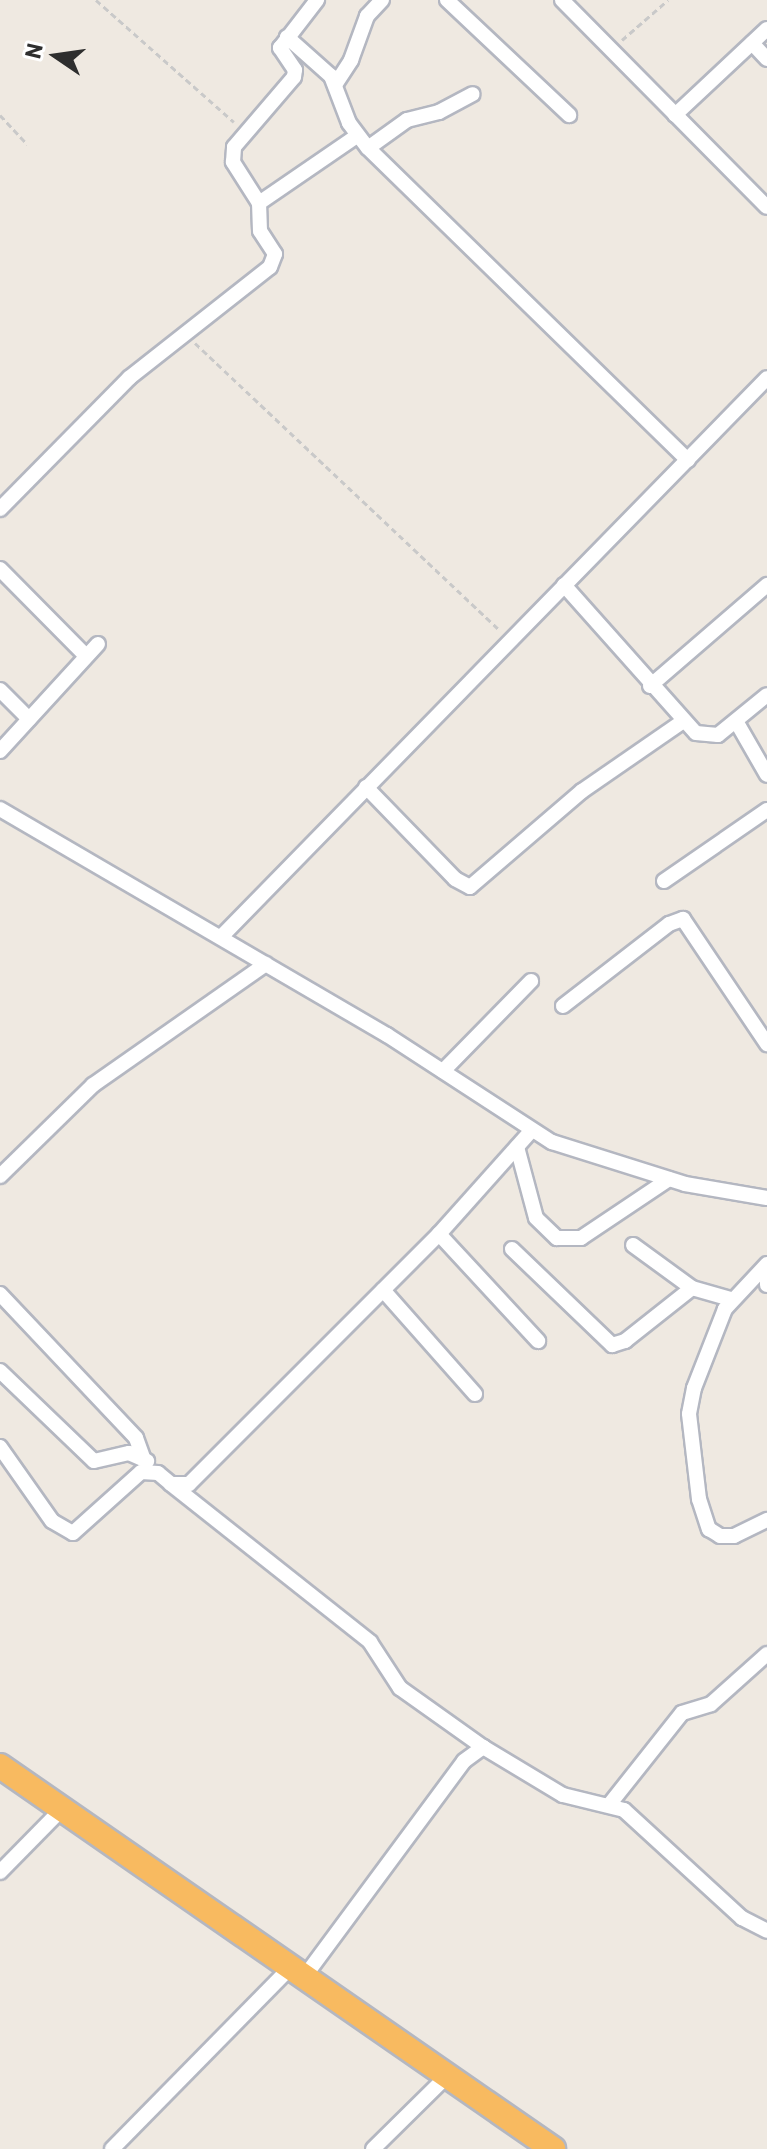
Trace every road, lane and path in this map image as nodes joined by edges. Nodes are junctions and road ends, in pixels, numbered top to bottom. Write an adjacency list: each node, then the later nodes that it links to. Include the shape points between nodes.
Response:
1 (96, 0): 17 (path)
2 (317, 0): 8 (street)
3 (382, 0): 12 (street, via 367,16 346,72)
4 (447, 0): 15 (street)
5 (562, 0): 10 (street)
6 (668, 0): 10 (path)
7 (767, 29): 9 (street)
8 (287, 37): 12 (street, via 324,67); 17 (street, via 279,54 295,70 294,77)
9 (752, 43): 11 (street); 16 (street)
10 (612, 49): 16 (street)
11 (767, 59)
12 (335, 85): 18 (street)
13 (473, 94): 20 (street, via 402,123)
14 (0, 115): 19 (path)
15 (569, 115)
16 (675, 115): 22 (street)
17 (245, 133): 21 (street, via 234,147 233,162)
18 (357, 136): 20 (street); 21 (street)
19 (27, 144)
20 (368, 148): 25 (street)
21 (259, 203): 23 (street, via 257,222 274,262)
22 (767, 207)
23 (186, 333): 26 (street, via 129,378); 30 (path)
24 (767, 378): 25 (street)
25 (688, 460): 28 (street)
26 (0, 509)
27 (0, 569): 32 (street)
28 (564, 585): 30 (street); 33 (street)
29 (767, 585): 33 (street)
30 (510, 640): 41 (street)
31 (98, 644): 32 (street)
32 (86, 656): 36 (street)
33 (650, 686): 38 (street)
34 (0, 690): 36 (street)
35 (767, 695): 37 (street)
36 (29, 719): 39 (street)
37 (736, 721): 38 (street, via 707,737); 40 (street)
38 (682, 722): 41 (street, via 582,791 470,887 455,879)
39 (0, 751)
40 (767, 775)
41 (366, 787): 45 (street)
42 (0, 809): 45 (street)
43 (767, 810): 44 (street)
44 (664, 881)
45 (221, 937): 46 (street)
46 (266, 964): 50 (street); 53 (street, via 93,1085)
47 (531, 981): 50 (street)
48 (563, 1006): 49 (street, via 669,924 683,919 695,929)
49 (767, 1044)
50 (443, 1071): 51 (street)
51 (531, 1131): 52 (street); 54 (street, via 582,1154)
52 (517, 1147): 54 (street, via 536,1218 557,1238 581,1238); 56 (street)
53 (0, 1176)
54 (669, 1179): 55 (street)
55 (767, 1198)
56 (439, 1234): 63 (street); 66 (street)
57 (633, 1245): 62 (street)
58 (512, 1249): 62 (street, via 612,1345 625,1341)
59 (767, 1264): 65 (street)
60 (767, 1277): 61 (street)
61 (767, 1285)
62 (692, 1288): 65 (street)
63 (383, 1290): 68 (street); 72 (street, via 189,1484)
64 (0, 1294): 70 (street, via 136,1438)
65 (731, 1299): 73 (street, via 692,1400 699,1499 709,1529 720,1536 734,1536)
66 (538, 1341)
67 (0, 1371): 70 (street, via 94,1461 129,1453)
68 (475, 1394)
69 (0, 1447): 71 (street, via 52,1521 73,1533 131,1478 141,1472)
70 (143, 1457): 71 (street)
71 (158, 1473): 72 (street)
72 (171, 1484): 75 (street, via 370,1642 400,1688)
73 (767, 1520)
74 (767, 1654): 77 (street, via 711,1704 682,1713)
75 (483, 1747): 77 (street, via 563,1795); 81 (street, via 464,1761)
76 (0, 1766): 78 (highway)
77 (609, 1805): 80 (street, via 637,1819 742,1918)
78 (62, 1809): 79 (street); 81 (highway)
79 (0, 1872)
80 (767, 1931)
81 (295, 1975): 82 (highway); 84 (street)
82 (447, 2076): 83 (highway); 85 (street)
83 (538, 2145)
84 (112, 2149)
85 (373, 2149)

